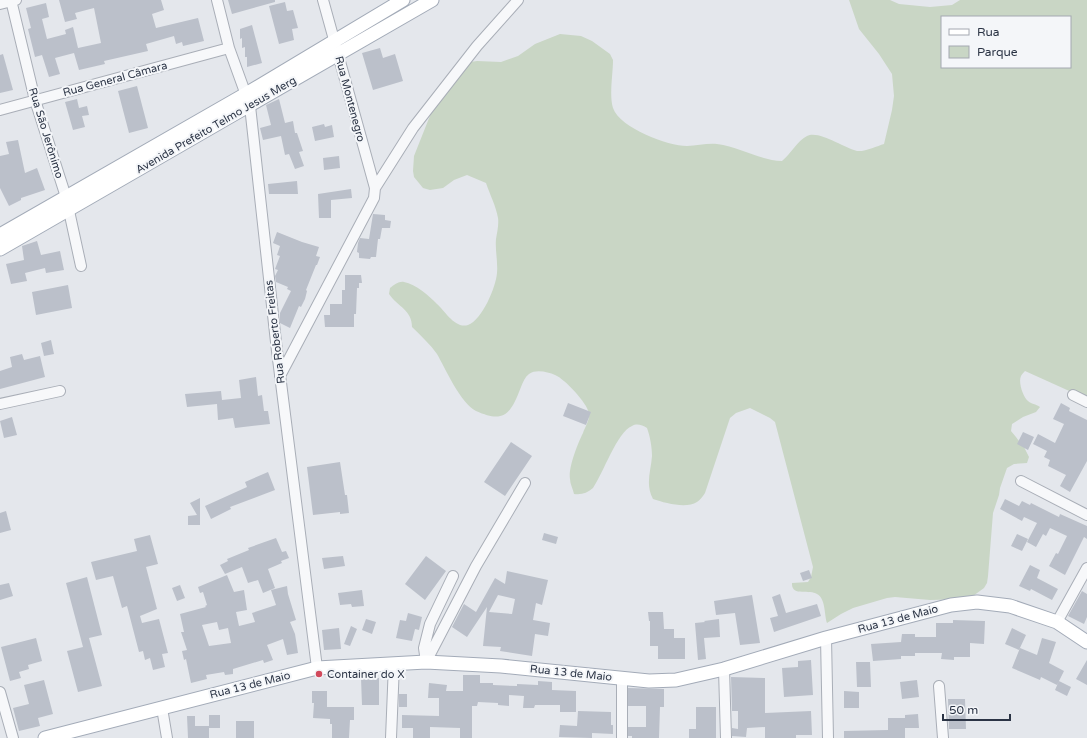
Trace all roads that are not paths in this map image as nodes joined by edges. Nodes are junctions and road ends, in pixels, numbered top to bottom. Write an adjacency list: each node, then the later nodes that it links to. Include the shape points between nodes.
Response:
1 (13, 0): 7 (street); 11 (street, Rua São Jerônimo)
2 (217, 0): 9 (street, Rua Roberto Freitas)
3 (323, 0): 8 (street, Rua Montenegro)
4 (403, 0): 8 (main road, Avenida Prefeito Telmo Jesus Merg)
5 (432, 0): 10 (main road, Avenida Prefeito Telmo Jesus Merg)
6 (518, 0): 14 (street, via 477,46 413,128)
7 (0, 4)
8 (335, 41): 10 (street, Rua Montenegro); 12 (main road, Avenida Prefeito Telmo Jesus Merg)
9 (229, 48): 11 (street, Rua General Câmara); 12 (street, Rua Roberto Freitas)
10 (338, 55): 12 (main road, Avenida Prefeito Telmo Jesus Merg); 14 (street, Rua Montenegro)
11 (35, 100): 13 (street, Rua General Câmara); 15 (street, Rua São Jerônimo)
12 (248, 100): 15 (main road, Avenida Prefeito Telmo Jesus Merg); 16 (main road, Avenida Prefeito Telmo Jesus Merg); 20 (street, Rua Roberto Freitas)
13 (0, 110)
14 (374, 193): 20 (street)
15 (66, 197): 16 (street, Rua São Jerônimo); 17 (main road, Avenida Prefeito Telmo Jesus Merg)
16 (69, 210): 18 (main road, Avenida Prefeito Telmo Jesus Merg); 19 (street, Rua São Jerônimo)
17 (0, 235)
18 (0, 250)
19 (82, 266)
20 (280, 376): 35 (street, Rua Roberto Freitas)
21 (60, 390): 24 (street)
22 (1073, 396): 23 (street)
23 (1087, 402)
24 (0, 404)
25 (1021, 481): 27 (street)
26 (525, 483): 33 (street, via 476,566)
27 (1087, 515)
28 (1087, 568): 30 (street)
29 (453, 576): 33 (street, via 430,624 424,648)
30 (1057, 622): 31 (main road, Rua 13 de Maio, via 1010,606 977,602 951,605); 32 (main road, Rua 13 de Maio)
31 (826, 638): 36 (main road, Rua 13 de Maio); 48 (street)
32 (1087, 642)
33 (426, 662): 34 (main road, Rua 13 de Maio); 37 (main road, Rua 13 de Maio, via 501,666)
34 (394, 664): 35 (main road, Rua 13 de Maio); 45 (street)
35 (317, 668): 40 (main road, Rua 13 de Maio)
36 (724, 668): 37 (main road, Rua 13 de Maio, via 676,680); 47 (street)
37 (622, 678): 46 (street)
38 (939, 686): 49 (street)
39 (0, 692): 42 (street)
40 (162, 708): 41 (main road, Rua 13 de Maio); 44 (street)
41 (68, 735): 43 (main road, Rua 13 de Maio)
42 (13, 738)
43 (45, 738)
44 (167, 738)
45 (391, 738)
46 (622, 738)
47 (726, 738)
48 (828, 738)
49 (943, 738)

